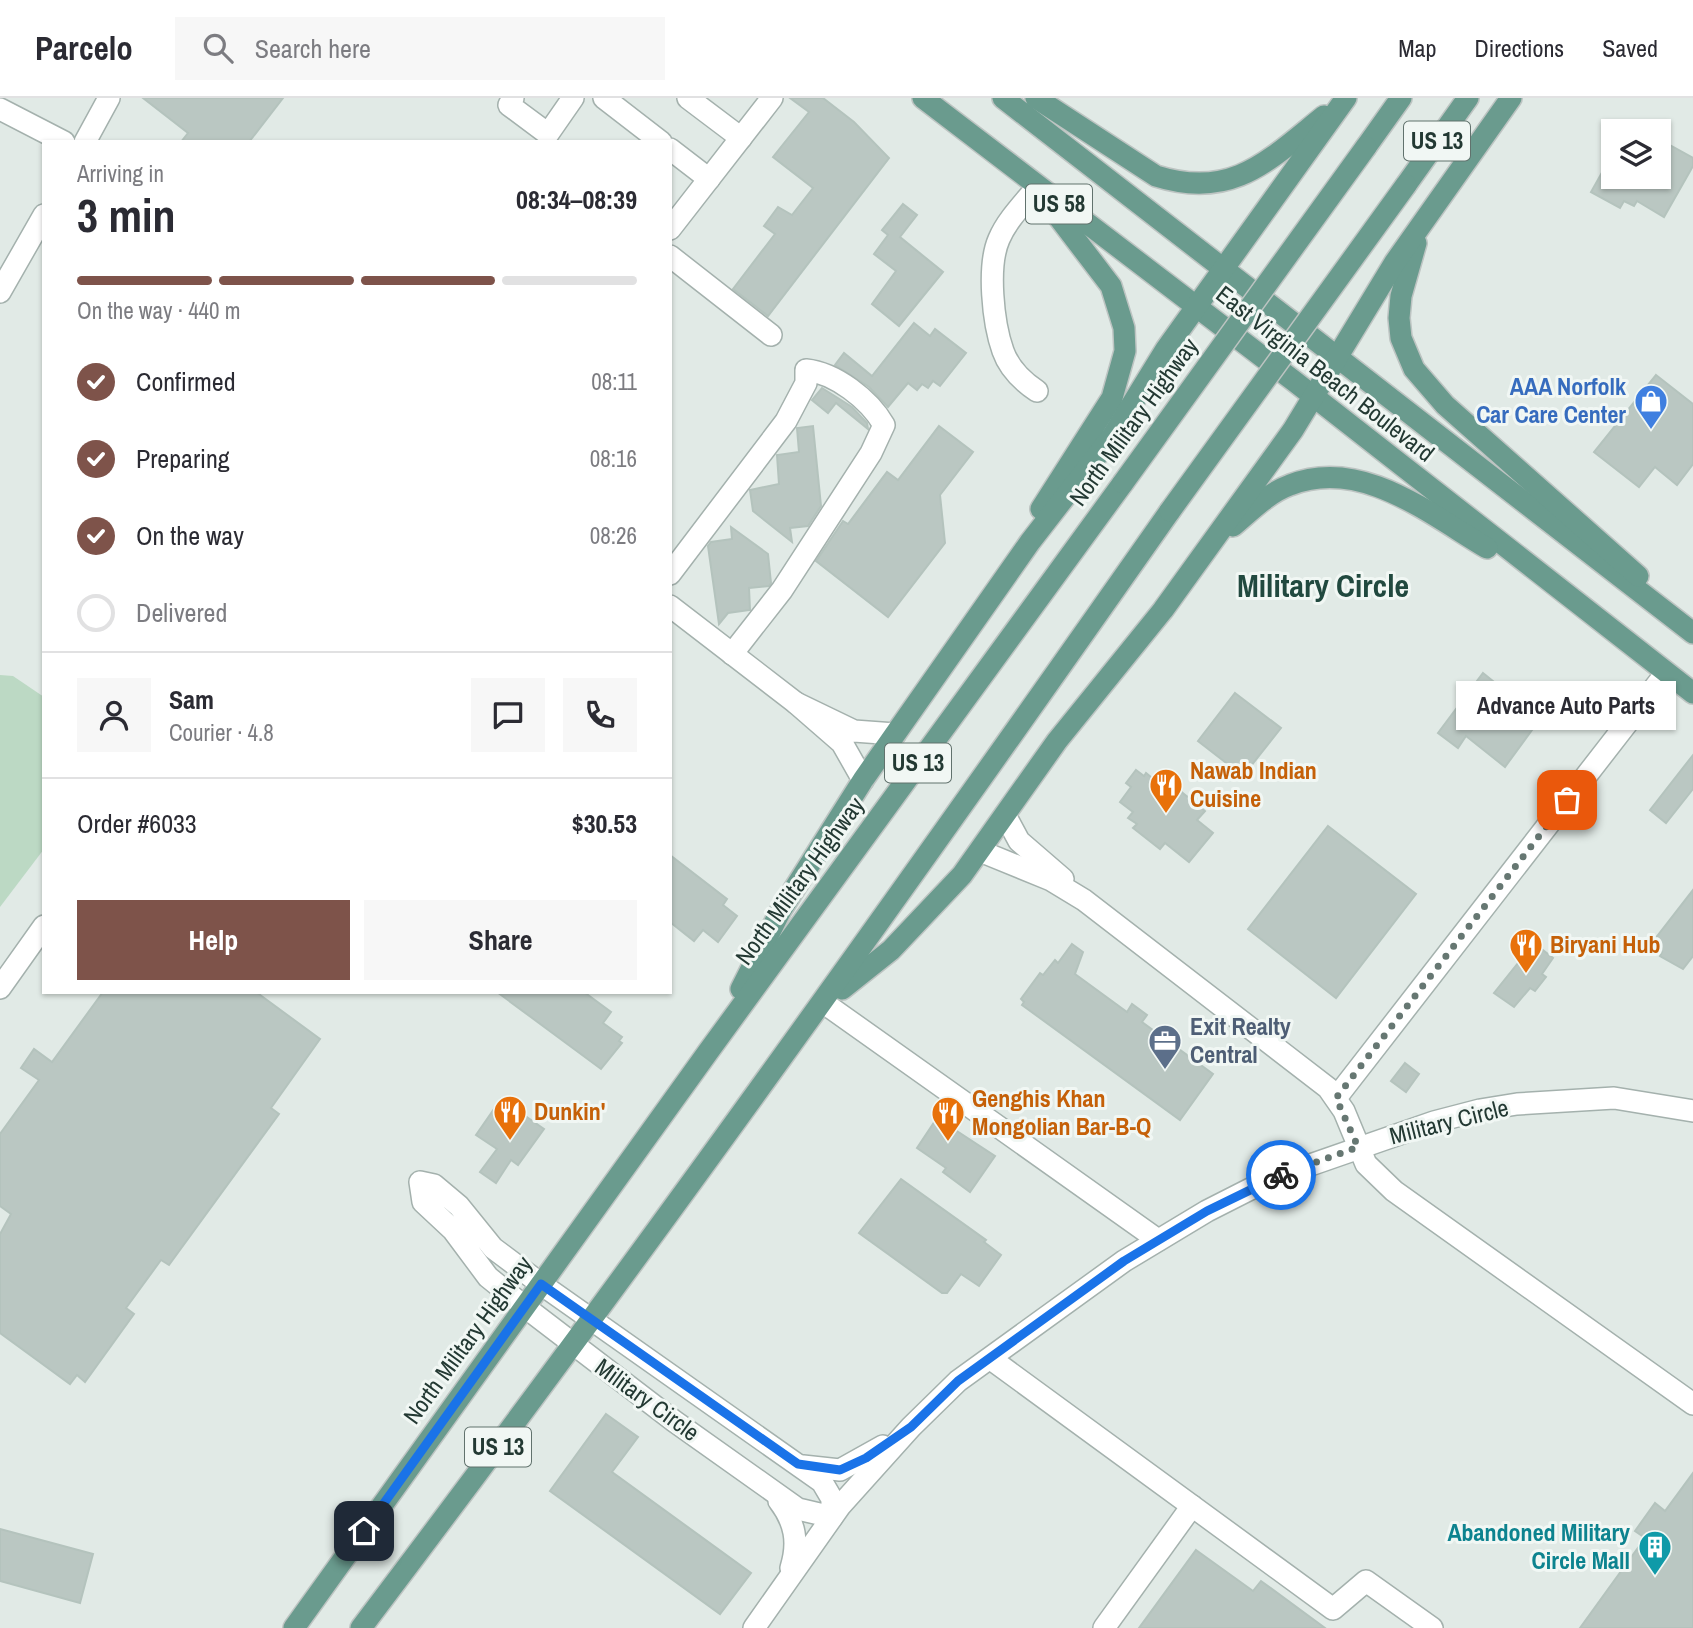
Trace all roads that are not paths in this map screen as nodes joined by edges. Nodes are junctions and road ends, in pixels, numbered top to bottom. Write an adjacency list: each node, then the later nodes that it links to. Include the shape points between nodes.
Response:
1 (109, 98): 17 (street)
2 (513, 98): 3 (street, via 509,105 548,134)
3 (573, 98)
4 (604, 98): 18 (street)
5 (688, 98): 15 (street)
6 (772, 98): 15 (street)
7 (923, 98): 21 (main road, East Virginia Beach Boulevard / US 58)
8 (1003, 98): 26 (main road, East Virginia Beach Boulevard / US 58)
9 (1036, 98): 13 (main road, via 1156,176 1202,185 1228,181 1261,166)
10 (1401, 98): 51 (main road, North Military Highway / US 13, bridge)
11 (1468, 98): 50 (main road, US 13, bridge)
12 (1511, 98): 22 (main road)
13 (1345, 99): 26 (main road)
14 (0, 109): 16 (street)
15 (741, 138): 20 (street)
16 (60, 140)
17 (86, 140)
18 (658, 140)
19 (672, 151): 20 (street)
20 (709, 179): 24 (street)
21 (1037, 187): 28 (main road, East Virginia Beach Boulevard / US 58); 31 (street, via 999,239 992,279 1003,350 1014,371); 37 (main road, via 1111,286 1125,328 1125,351 1112,398)
22 (1433, 206): 30 (main road); 38 (main road, via 1411,256 1401,296 1401,338 1414,369 1445,405 1657,593)
23 (42, 218): 27 (street)
24 (672, 226)
25 (672, 258): 29 (street)
26 (1222, 270): 28 (main road); 30 (main road, East Virginia Beach Boulevard / US 58)
27 (0, 292)
28 (1196, 307): 32 (main road, East Virginia Beach Boulevard / US 58); 37 (main road, via 1113,435)
29 (771, 335)
30 (1337, 358): 32 (main road); 38 (main road, East Virginia Beach Boulevard / US 58)
31 (1037, 391)
32 (1314, 397): 33 (main road); 35 (main road, East Virginia Beach Boulevard / US 58)
33 (1208, 548): 35 (main road, via 1270,496 1301,482 1336,475 1406,500); 45 (main road, via 1049,751)
34 (672, 571): 39 (street, via 786,421 806,383 806,370 840,382 879,416 884,425 871,453 782,590)
35 (1552, 586): 40 (main road, East Virginia Beach Boulevard / US 58)
36 (672, 608): 39 (street)
37 (972, 624): 43 (main road)
38 (1692, 632)
39 (732, 654): 42 (street)
40 (1666, 673): 41 (main road, East Virginia Beach Boulevard / US 58); 52 (street)
41 (1693, 694)
42 (796, 703): 43 (street, via 854,730); 44 (street, via 842,743)
43 (895, 734): 44 (main road)
44 (863, 780): 51 (main road, via 780,910)
45 (1005, 815): 46 (main road); 47 (street, via 1019,841)
46 (980, 851): 47 (street, via 1051,880); 50 (main road, via 891,950)
47 (1084, 900): 52 (street)
48 (42, 929): 49 (street)
49 (0, 988)
50 (824, 1003): 55 (street); 58 (main road, US 13)
51 (714, 1044): 56 (main road, North Military Highway / US 13)
52 (1336, 1098): 54 (street)
53 (1693, 1111): 54 (street, Military Circle, via 1614,1098 1517,1104 1434,1122)
54 (1358, 1147): 55 (street, Military Circle, via 1270,1179); 62 (street, via 1369,1169 1394,1191)
55 (1158, 1240): 60 (street, Military Circle)
56 (541, 1284): 57 (main road, North Military Highway / US 13); 57 (street, Military Circle, via 493,1248 443,1192 420,1182 423,1202 453,1230 488,1277); 58 (street, Military Circle)
57 (525, 1307): 59 (street, Military Circle); 70 (main road, North Military Highway / US 13)
58 (593, 1318): 59 (main road, US 13); 61 (street, Military Circle)
59 (574, 1345): 63 (street, Military Circle); 71 (main road, US 13)
60 (991, 1359): 64 (street, Military Circle, via 958,1381); 67 (street)
61 (696, 1391): 63 (street); 65 (street, Military Circle)
62 (1693, 1404)
63 (674, 1421): 66 (street, Military Circle)
64 (911, 1427): 65 (street, Military Circle, via 840,1470); 68 (street, Military Circle)
65 (798, 1464): 68 (street, Military Circle, via 829,1492)
66 (772, 1490): 68 (street, Military Circle, via 798,1509); 69 (street, Military Circle, via 795,1529 796,1553)
67 (1192, 1506): 73 (street); 74 (street, via 1334,1609 1366,1581)
68 (832, 1517): 69 (street, Military Circle)
69 (788, 1577): 72 (street, Military Circle)
70 (294, 1628)
71 (361, 1628)
72 (754, 1628)
73 (1104, 1628)
74 (1432, 1628)

